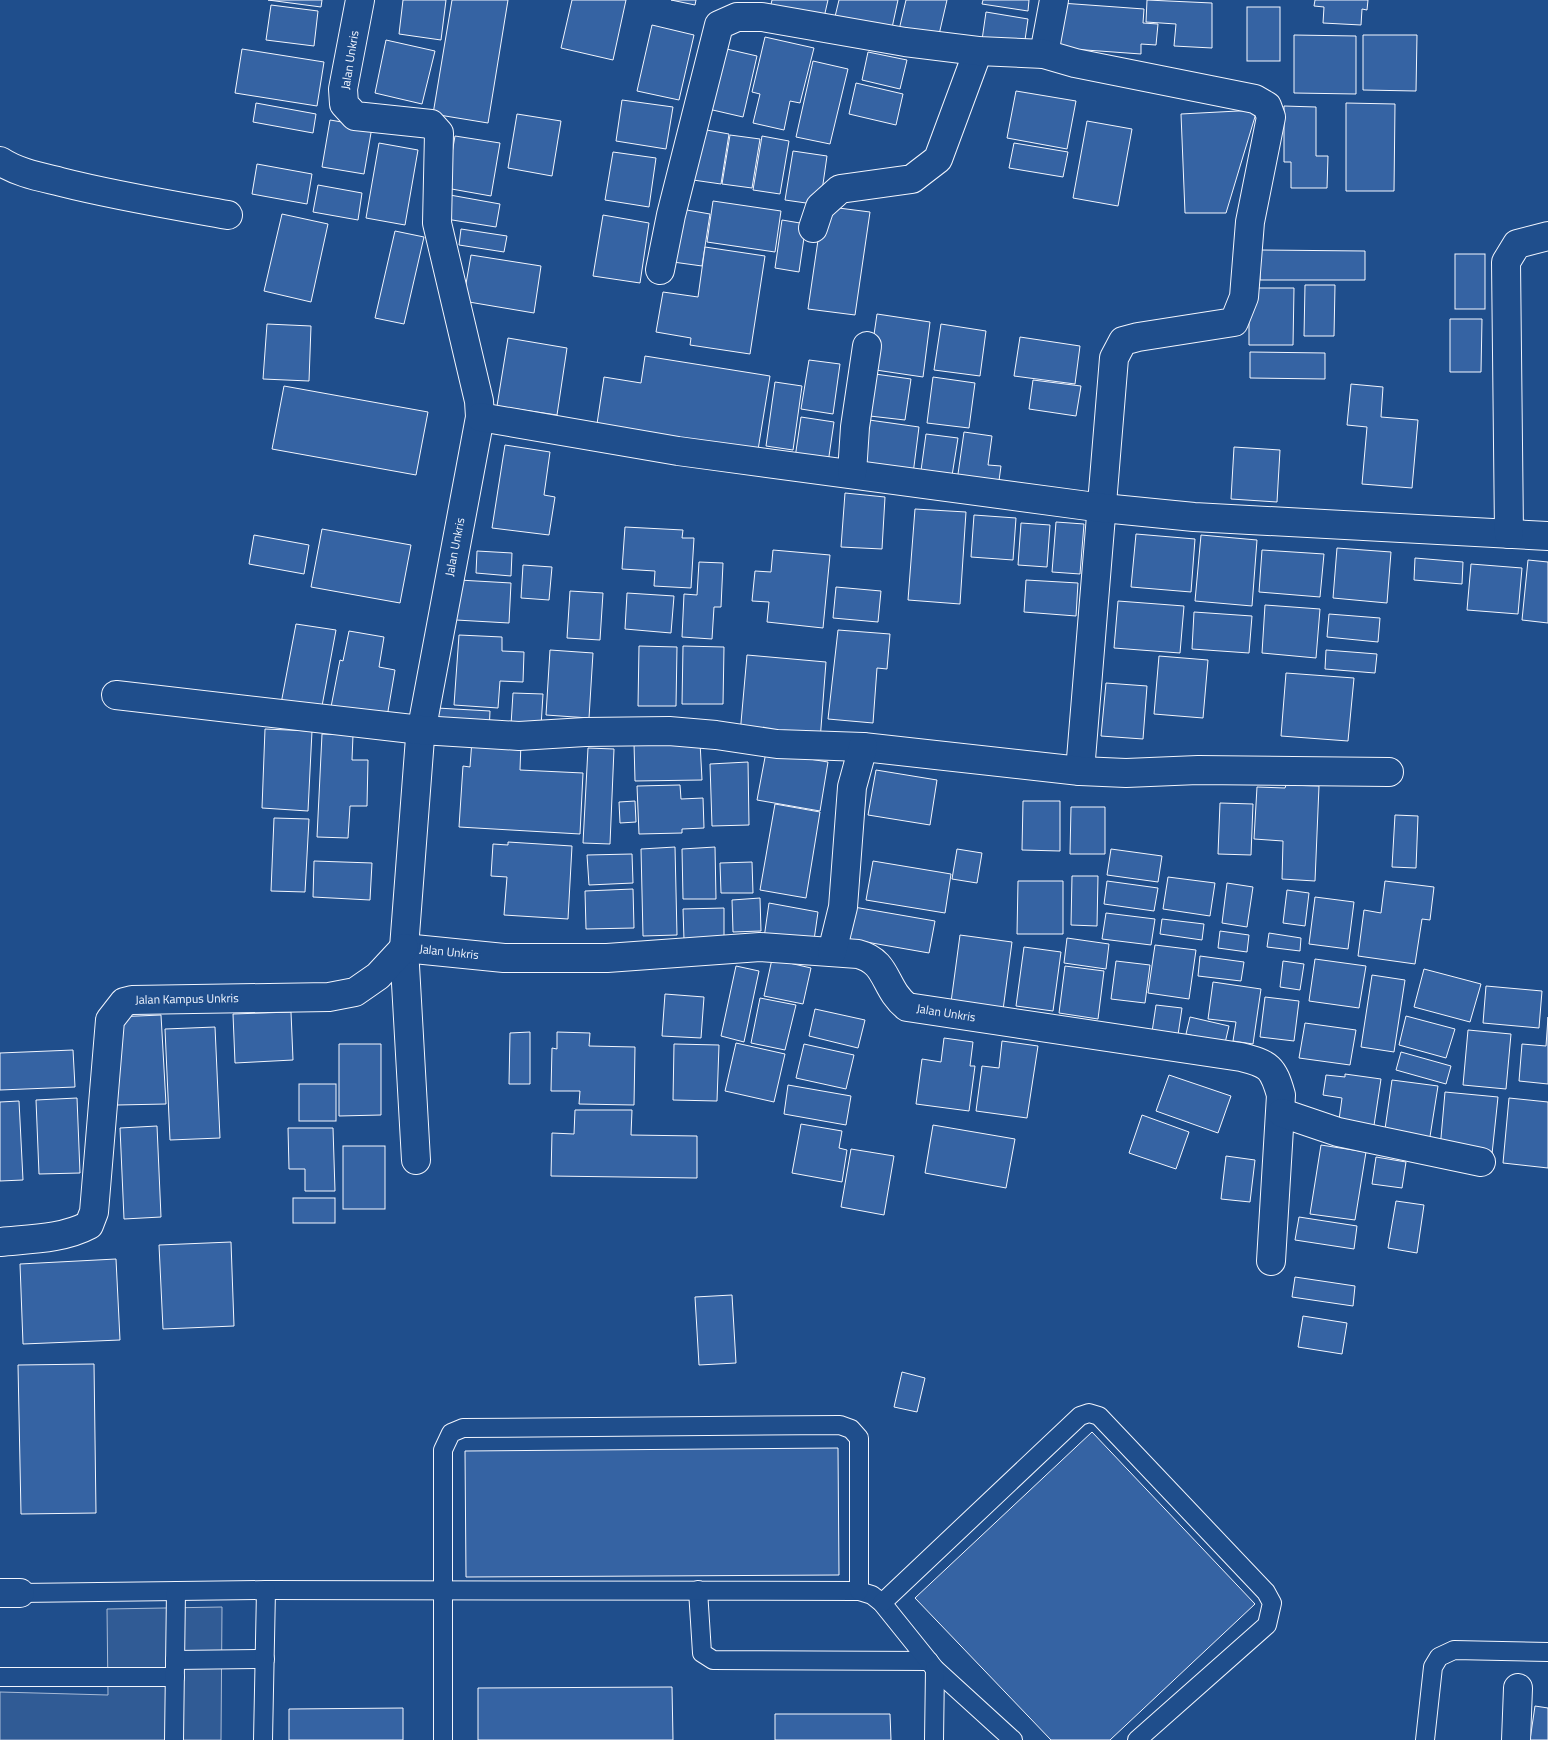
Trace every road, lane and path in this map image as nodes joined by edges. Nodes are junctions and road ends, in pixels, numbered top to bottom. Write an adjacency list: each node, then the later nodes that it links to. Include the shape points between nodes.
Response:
1 (360, 0): 11 (street, Jalan Unkris, via 343,89 344,104 354,116 431,124 438,133 437,223 479,401)
2 (1054, 0): 4 (street)
3 (978, 51): 4 (street); 7 (street, via 938,159 912,179 840,190 820,207); 9 (street, via 762,17 737,17 719,26 670,215)
4 (1044, 54): 13 (street, via 1255,99 1267,106 1271,117 1250,222 1244,297 1234,322 1123,341 1114,358)
5 (0, 161): 6 (street, via 35,175 105,193)
6 (228, 215)
7 (813, 228)
8 (1548, 236): 14 (street, via 1516,244 1506,262)
9 (660, 270)
10 (867, 346): 12 (street)
11 (480, 418): 12 (street, via 678,451); 17 (street, Jalan Unkris)
12 (852, 473): 13 (street)
13 (1103, 508): 14 (street, via 1194,517); 19 (street)
14 (1509, 534): 15 (street)
15 (1548, 536)
16 (116, 696): 17 (street)
17 (421, 730): 18 (street, via 519,736 669,731 777,744); 21 (street, Jalan Unkris)
18 (863, 747): 19 (street); 22 (street, via 852,788 843,907)
19 (1080, 771): 20 (street)
20 (1389, 772)
21 (404, 948): 22 (street, Jalan Unkris, via 504,958 607,958 760,947); 24 (street); 26 (street, Jalan Kampus Unkris, via 378,976 355,992 329,997 124,1002 110,1020 94,1212 89,1226 46,1237)
22 (832, 952): 23 (street, Jalan Unkris, via 871,957 880,966 897,999 908,1007 1232,1055 1265,1063 1277,1079)
23 (1282, 1113): 25 (street, via 1338,1132); 27 (street, Jalan Unkris)
24 (416, 1160)
25 (1481, 1162)
26 (0, 1242)
27 (1271, 1261)
28 (266, 1590): 29 (lane); 31 (lane); 36 (lane)
29 (444, 1590): 30 (lane); 32 (lane, via 443,1450 451,1433 463,1428 840,1425 851,1429 859,1438); 43 (lane)
30 (698, 1590): 32 (lane); 37 (lane, via 702,1653 713,1660)
31 (176, 1591): 33 (lane); 38 (lane)
32 (859, 1591): 34 (lane)
33 (10, 1593)
34 (882, 1603): 37 (lane); 46 (lane, via 1080,1416 1099,1416 1266,1592 1272,1603 1267,1625)
35 (1548, 1652): 47 (lane, via 1454,1650 1439,1656 1433,1667)
36 (265, 1659): 38 (lane); 42 (lane)
37 (932, 1665): 44 (lane); 45 (lane)
38 (175, 1669): 39 (lane); 41 (lane)
39 (0, 1678)
40 (1518, 1688): 48 (street)
41 (174, 1740)
42 (263, 1740)
43 (443, 1740)
44 (934, 1740)
45 (1013, 1740)
46 (1137, 1740)
47 (1425, 1740)
48 (1516, 1740)

